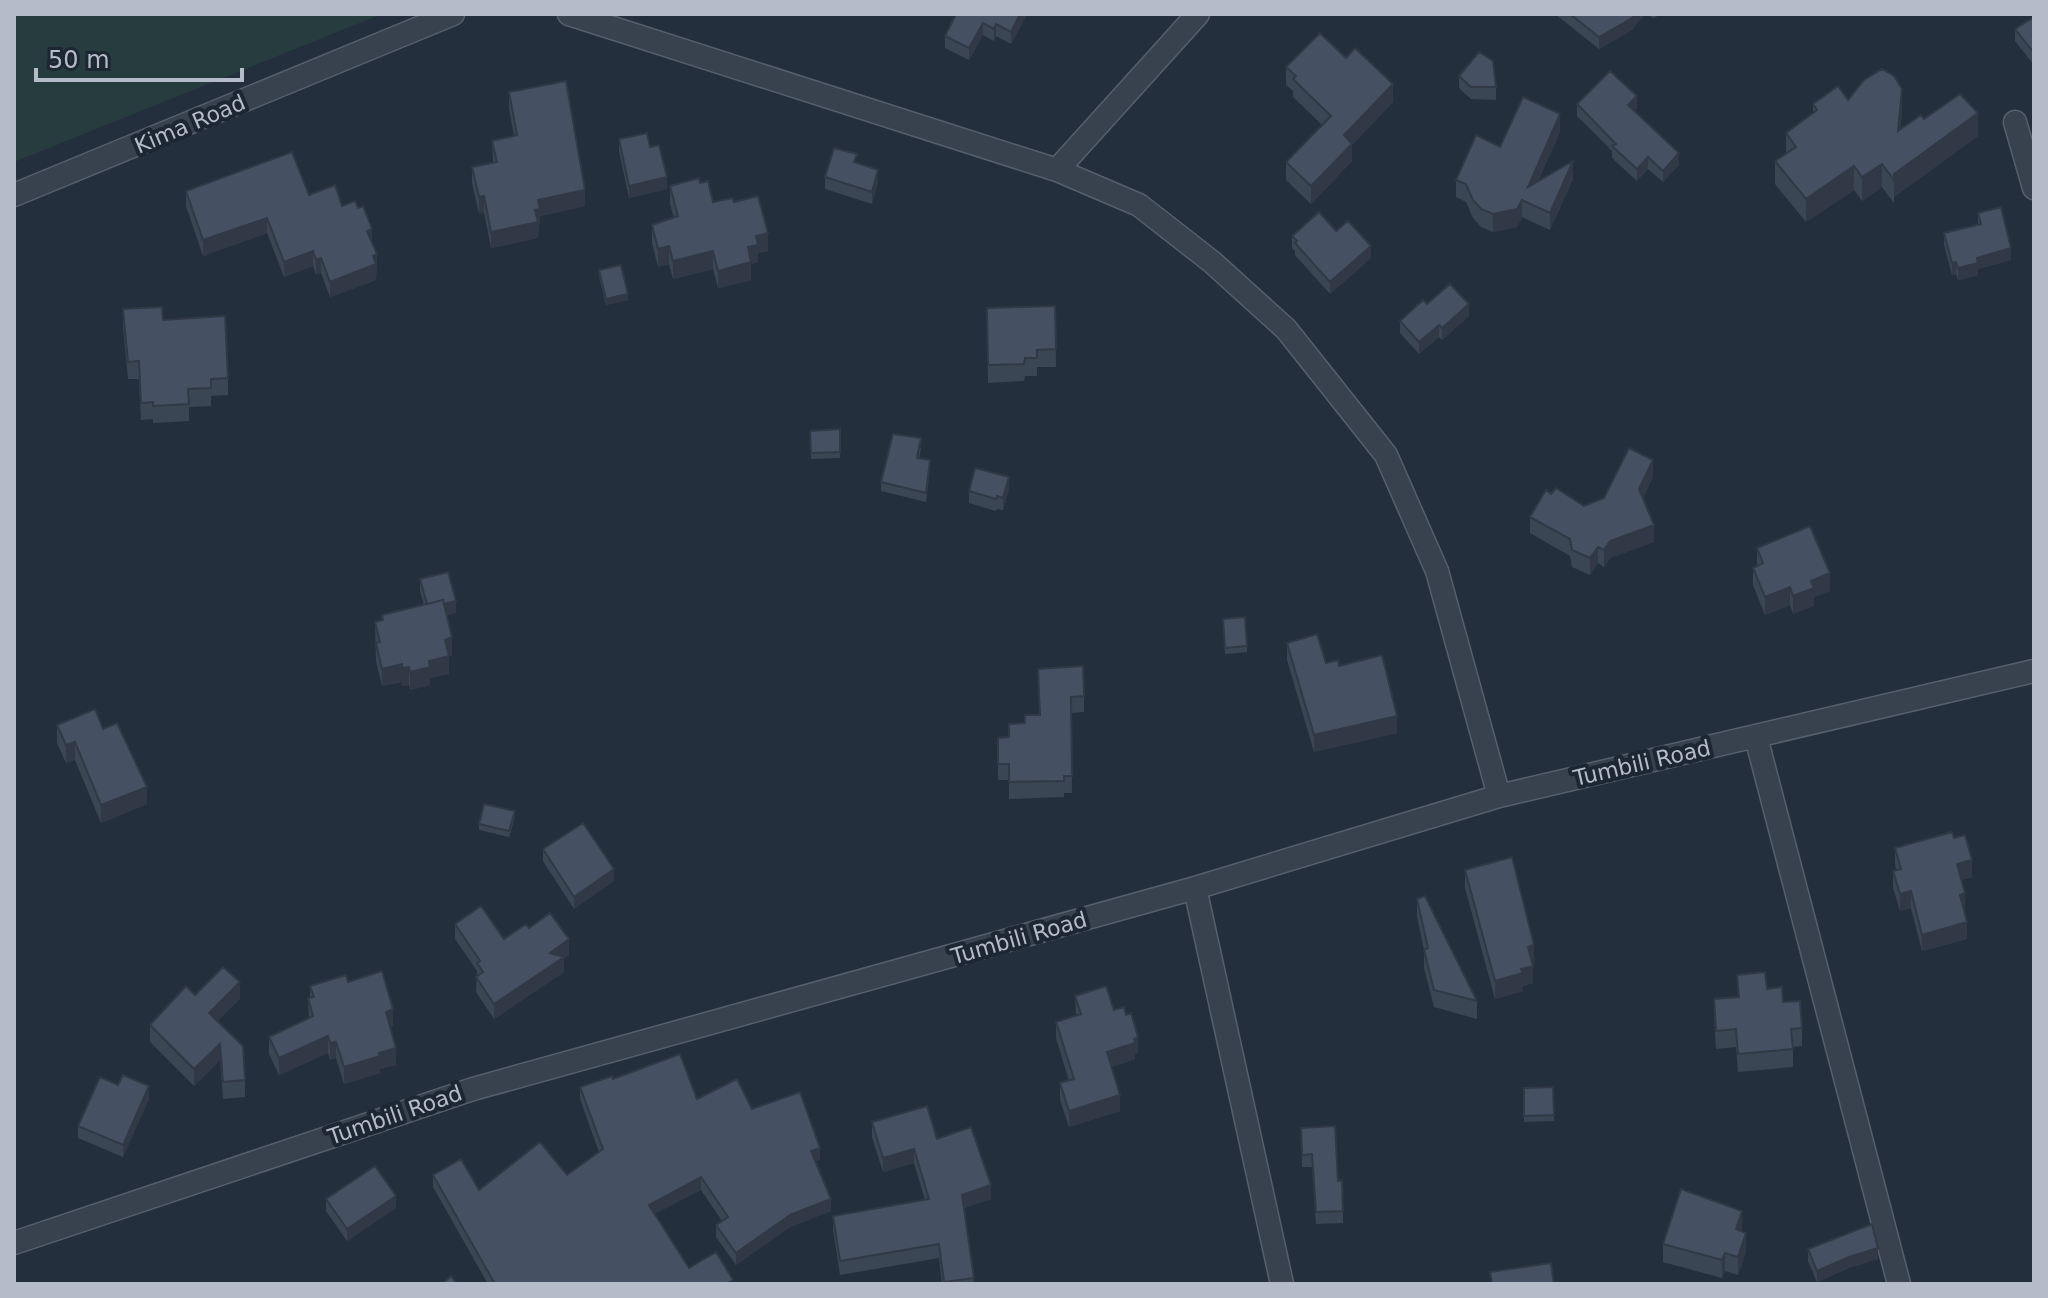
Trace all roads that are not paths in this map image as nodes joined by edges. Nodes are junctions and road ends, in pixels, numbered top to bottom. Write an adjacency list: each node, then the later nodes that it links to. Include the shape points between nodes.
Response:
1 (453, 14): 7 (street, Kima Road)
2 (569, 14): 5 (street)
3 (1198, 14): 5 (street)
4 (2015, 122): 6 (street)
5 (1057, 170): 10 (street, via 1139,205 1212,262 1286,329 1386,455 1437,571)
6 (2034, 188)
7 (14, 195)
8 (2034, 671): 9 (street, Tumbili Road)
9 (1756, 737): 10 (street, Tumbili Road); 14 (street)
10 (1499, 796): 11 (street, Tumbili Road)
11 (1195, 888): 12 (street, Tumbili Road, via 473,1089); 13 (street)
12 (14, 1243)
13 (1282, 1284)
14 (1899, 1284)

